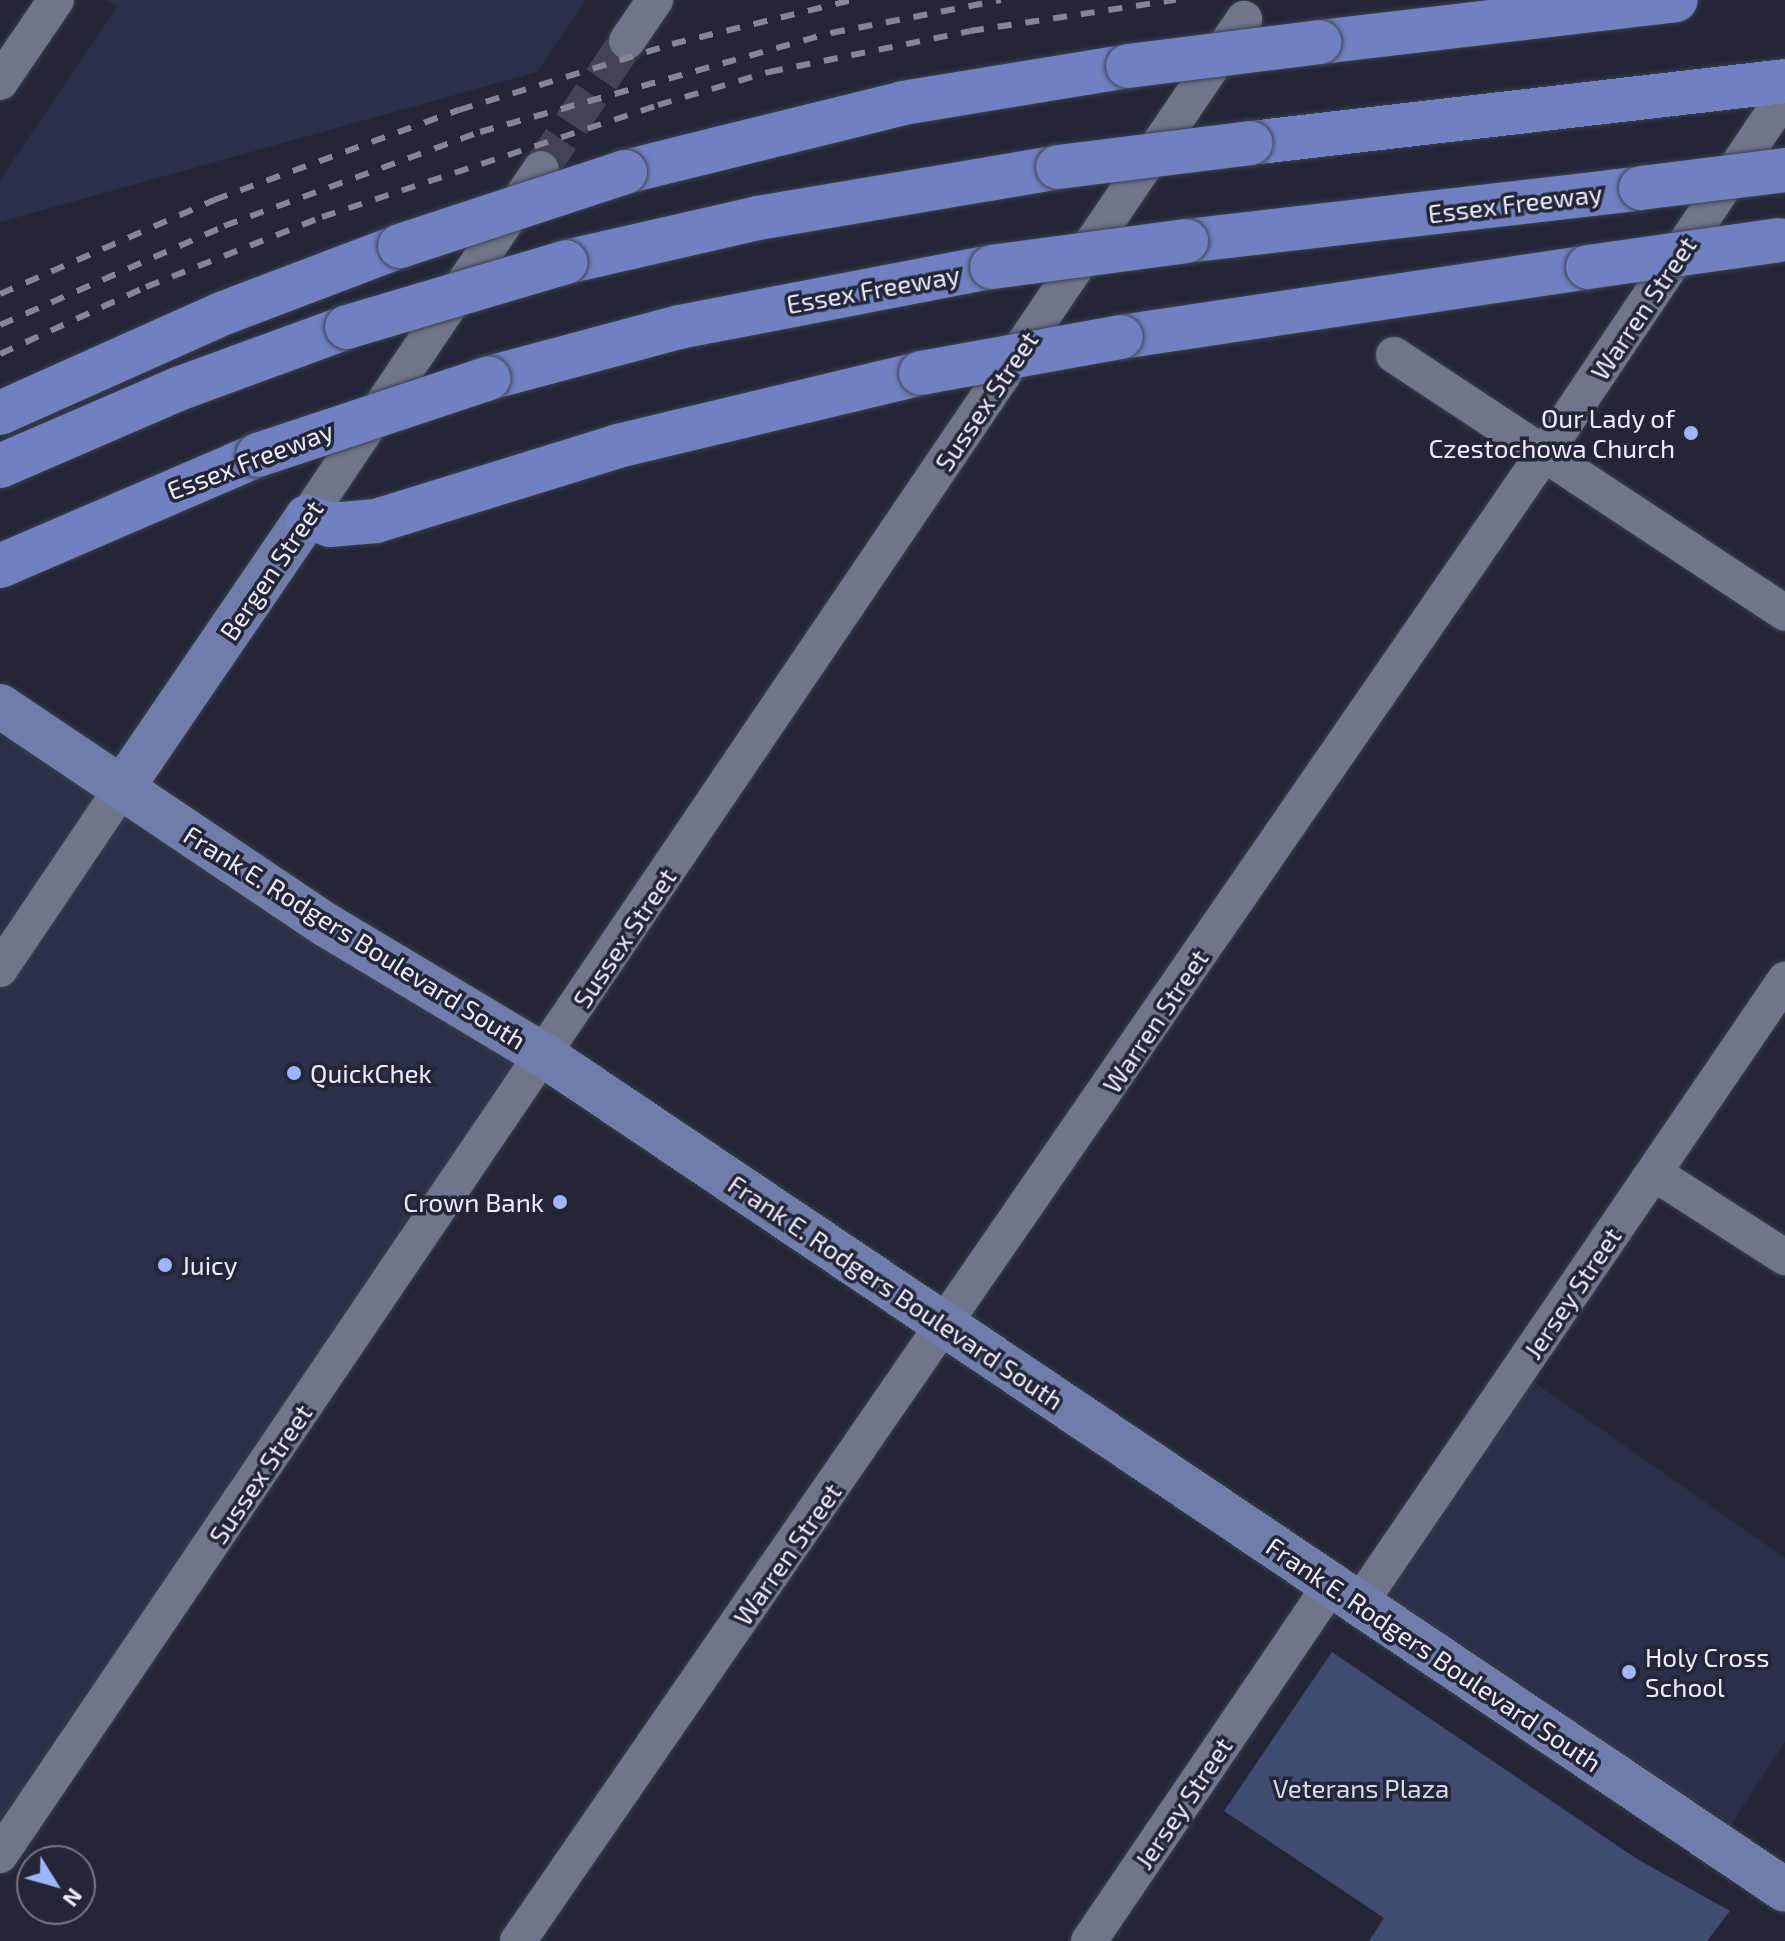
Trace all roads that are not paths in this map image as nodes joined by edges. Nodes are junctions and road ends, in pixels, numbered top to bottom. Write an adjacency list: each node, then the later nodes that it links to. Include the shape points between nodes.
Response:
1 (56, 0): 7 (street)
2 (655, 0): 5 (street)
3 (1676, 0): 13 (highway, bridge, via 1128,66 903,103 625,172 400,246 211,319)
4 (1244, 19): 23 (street, Sussex Street)
5 (627, 41)
6 (1785, 81): 15 (highway, bridge, via 1058,167 773,215 566,262 347,327 164,395)
7 (0, 82)
8 (1785, 96): 14 (street, Warren Street)
9 (541, 169): 16 (street, Bergen Street)
10 (1785, 170): 17 (highway, Essex Freeway, bridge, via 992,267 708,320 489,378 258,455)
11 (1782, 239): 16 (highway, bridge, via 1121,337 921,373 618,446 385,519 345,526)
12 (1394, 355): 14 (street)
13 (0, 413)
14 (1544, 454): 18 (street); 26 (street, Warren Street)
15 (0, 466)
16 (307, 517): 20 (main road, Bergen Street)
17 (0, 566)
18 (1785, 613)
19 (0, 706): 20 (main road, Frank E. Rodgers Boulevard South)
20 (122, 788): 21 (street, Bergen Street); 23 (main road, Frank E. Rodgers Boulevard South, via 326,925)
21 (0, 969)
22 (1785, 980): 24 (street, Jersey Street)
23 (545, 1056): 26 (main road, Frank E. Rodgers Boulevard South); 28 (street, Sussex Street)
24 (1654, 1173): 25 (street); 27 (street, Jersey Street)
25 (1785, 1257)
26 (946, 1325): 27 (main road, Frank E. Rodgers Boulevard South); 30 (street, Warren Street)
27 (1345, 1595): 29 (main road, Frank E. Rodgers Boulevard South); 31 (street, Jersey Street)
28 (0, 1855)
29 (1785, 1890)
30 (518, 1941)
31 (1089, 1941)

